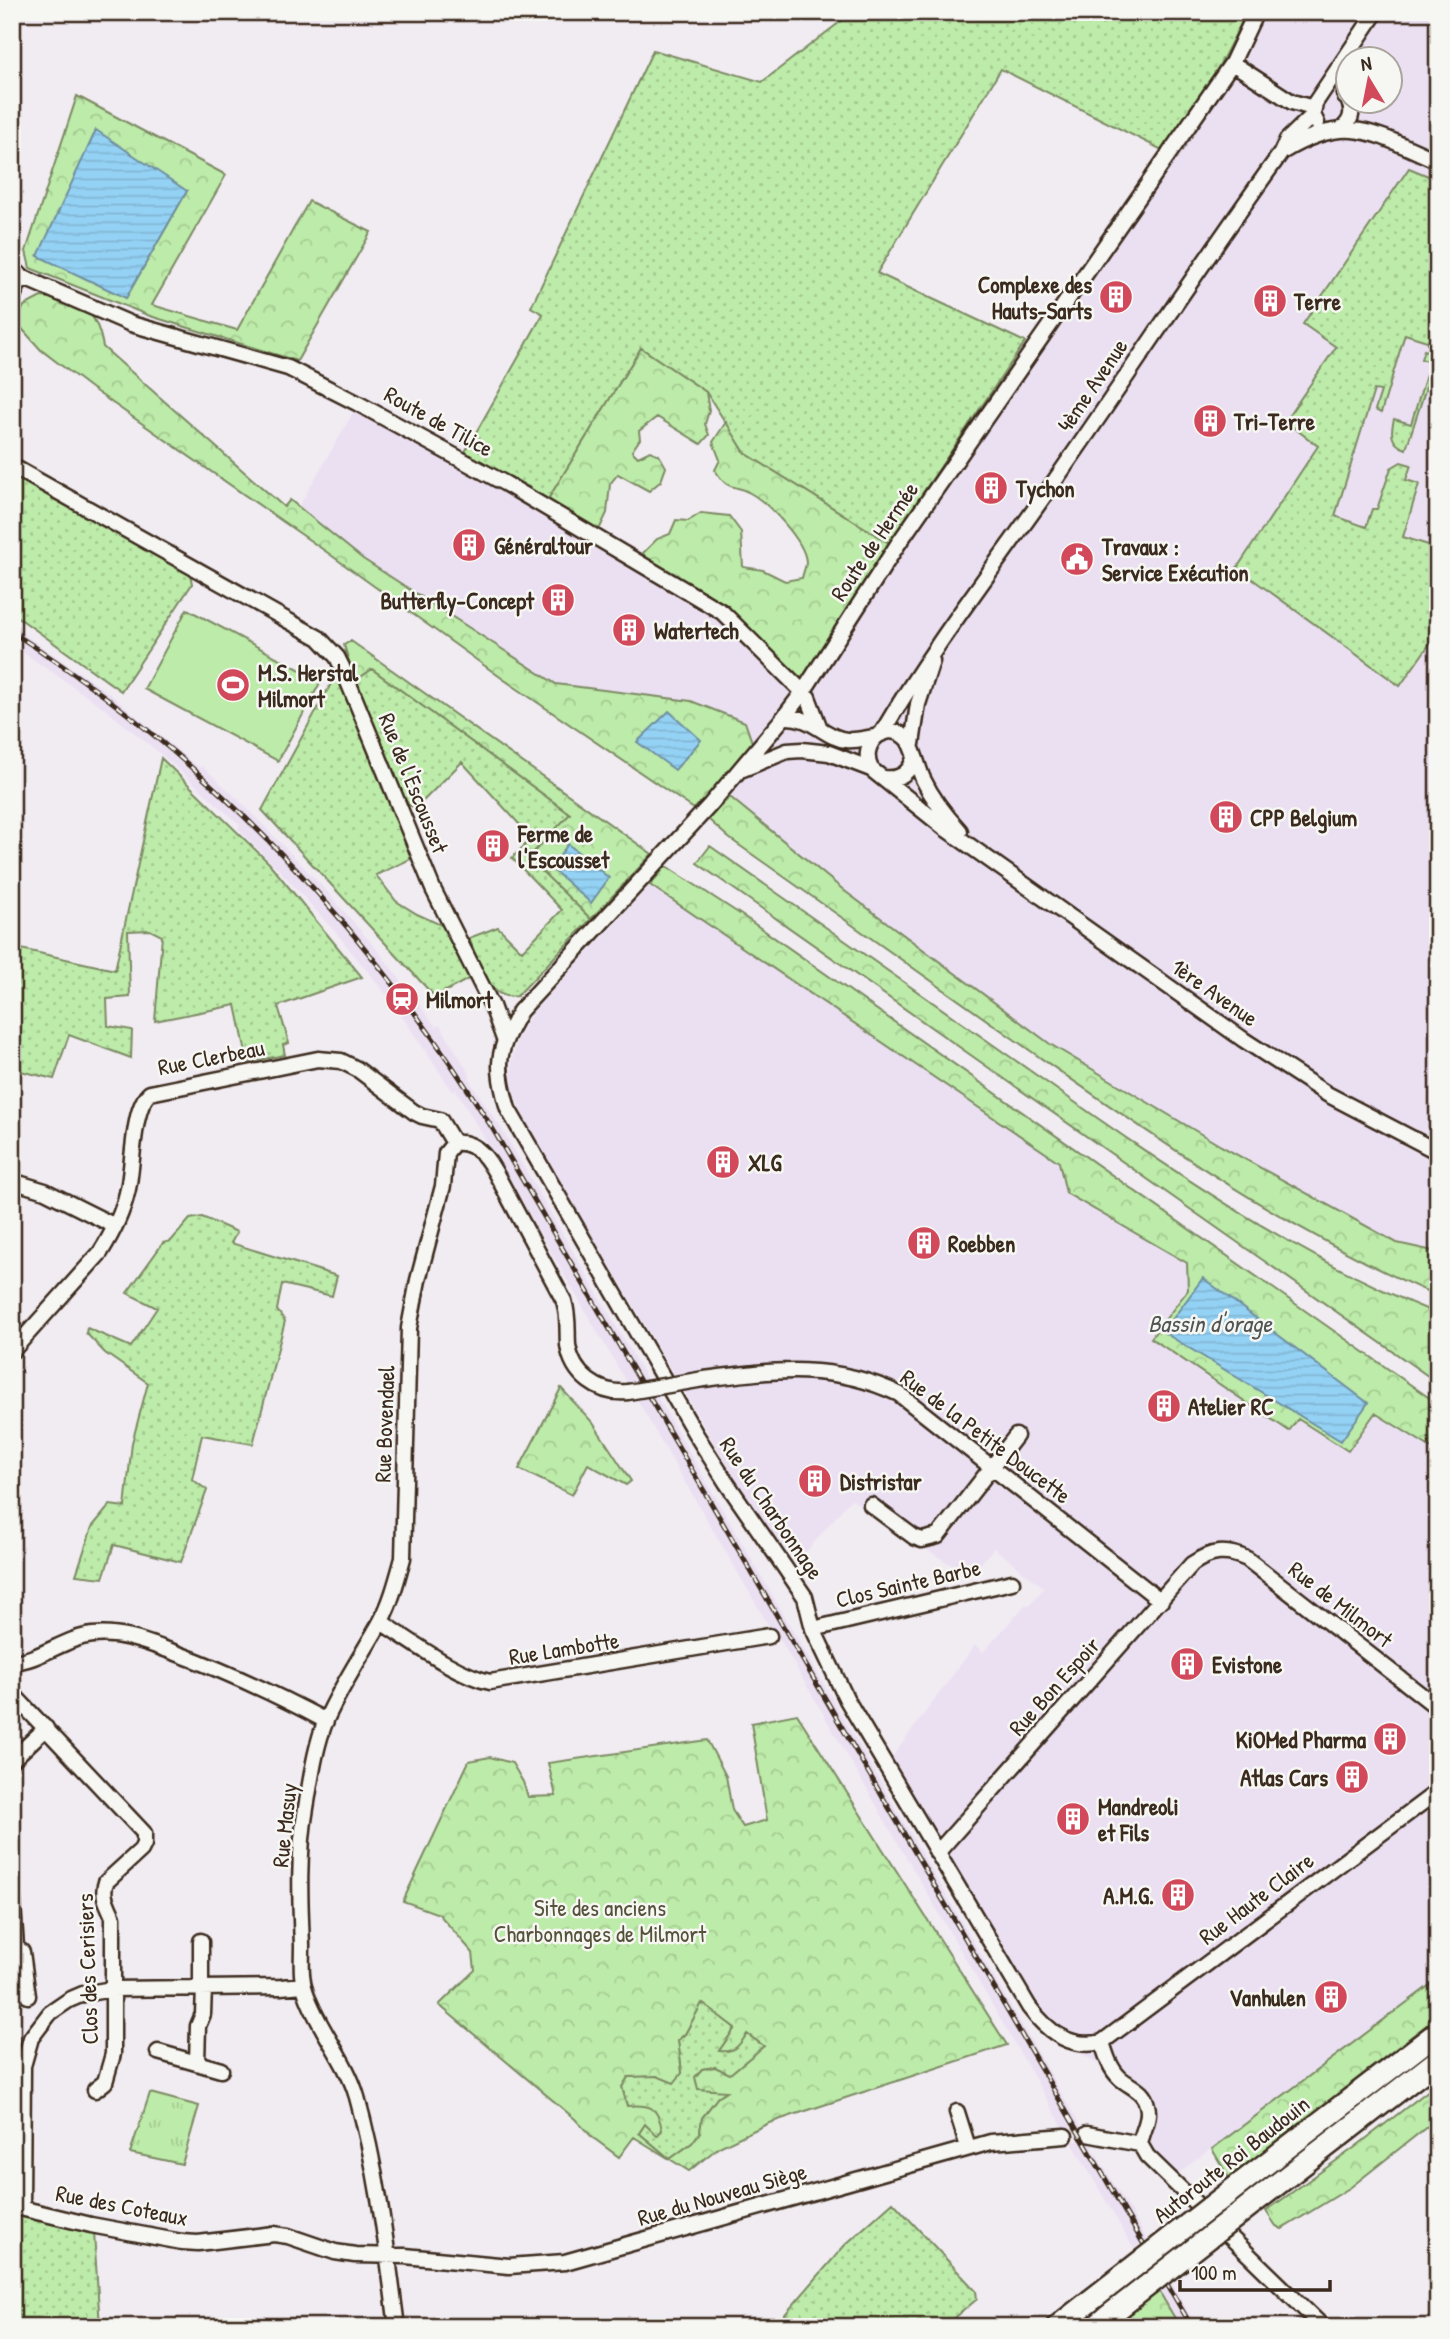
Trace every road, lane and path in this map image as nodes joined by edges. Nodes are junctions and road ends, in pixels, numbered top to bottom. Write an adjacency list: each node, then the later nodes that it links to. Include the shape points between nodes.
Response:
1 (1256, 12): 4 (street, Route de Hermée)
2 (1376, 12): 3 (street, 4ème Avenue)
3 (1354, 46)
4 (1232, 63): 8 (street); 21 (street, Route de Hermée, via 898,544)
5 (1334, 74): 7 (street, 4ème Avenue)
6 (1334, 92): 7 (street)
7 (1322, 96): 9 (street, 4ème Avenue)
8 (1292, 102): 9 (street); 12 (street)
9 (1313, 112): 12 (street, 4ème Avenue); 13 (street, via 1320,126)
10 (1348, 116): 13 (street, via 1348,124)
11 (1358, 116): 14 (street)
12 (1297, 130): 15 (street, 4ème Avenue)
13 (1334, 130): 14 (street); 15 (street, 4ème Avenue, via 1309,137)
14 (1371, 133): 16 (street)
15 (1281, 153): 20 (street, 4ème Avenue)
16 (1438, 161)
17 (17, 272): 18 (street); 21 (street, Route de Tilice, via 131,324 288,368 358,402 722,612)
18 (12, 298)
19 (12, 466): 31 (street, Rue de l'Escousset, via 329,647 342,667 433,889 492,1006)
20 (942, 642): 25 (street, 4ème Avenue); 27 (street, 4ème Avenue, via 918,704)
21 (803, 692): 22 (street, Route de Hermée); 23 (street)
22 (784, 717): 23 (street); 24 (street, Route de Hermée)
23 (819, 726): 25 (street, via 848,740)
24 (772, 733): 26 (street); 28 (street, Route de Hermée)
25 (878, 735): 27 (street, via 896,732); 29 (street, via 867,756)
26 (787, 751): 28 (street, 1ère Avenue); 29 (street, 1ère Avenue, via 829,752)
27 (913, 751): 29 (street, via 912,765 903,775); 30 (street, 1ère Avenue, via 938,807)
28 (739, 771): 31 (street, Route de Hermée, via 520,1011)
29 (877, 774): 30 (street, 1ère Avenue)
30 (978, 850): 34 (street, 1ère Avenue, via 1244,1040 1327,1094)
31 (504, 1040): 32 (street, Route de Hermée)
32 (498, 1067): 45 (street, Rue du Charbonnage, via 508,1109 702,1444 806,1597)
33 (454, 1143): 36 (street, Rue Clerbeau, via 440,1120 422,1116 341,1061 318,1059 155,1091 144,1097 140,1106 130,1184); 39 (street, Rue de la Petite Doucette, bridge, via 476,1148 490,1162 564,1301 569,1348 587,1381 603,1390 628,1392 704,1379 828,1371 873,1381 899,1394); 44 (street, Rue Bovendael, via 446,1153 443,1186 411,1311 403,1558)
34 (1438, 1152)
35 (12, 1181): 36 (street, via 57,1196)
36 (115, 1226): 37 (street, Rue Clerbeau, via 100,1253)
37 (12, 1351)
38 (1016, 1436): 39 (street)
39 (992, 1467): 40 (street, via 938,1536 914,1537); 43 (street, Rue de la Petite Doucette)
40 (871, 1505)
41 (1209, 1554): 43 (street, Rue Bon Espoir, via 1192,1564); 49 (street, Rue de Milmort, via 1233,1552 1247,1559)
42 (1012, 1582): 45 (street, Clos Sainte Barbe)
43 (1161, 1601): 54 (street, Rue Bon Espoir)
44 (381, 1622): 46 (street, Rue Lambotte, via 455,1667 490,1682); 50 (street, Rue Bovendael)
45 (813, 1629): 54 (street, Rue du Charbonnage, via 847,1700)
46 (769, 1636)
47 (12, 1662): 50 (street, via 79,1638 127,1636 233,1674)
48 (12, 1693): 51 (street)
49 (1438, 1709)
50 (326, 1721): 58 (street, Rue Masuy, via 305,1812 300,1885)
51 (46, 1728): 52 (street); 60 (street, Clos des Cerisiers, via 144,1833 141,1850 107,1882 105,1900 113,1917)
52 (12, 1760)
53 (1438, 1791): 63 (street, Rue Haute Claire)
54 (937, 1853): 63 (street, Rue du Charbonnage, via 1043,2025 1061,2038 1090,2045)
55 (12, 1889): 57 (street)
56 (201, 1941): 59 (street)
57 (14, 1946): 61 (street, via 22,1952)
58 (303, 1985): 59 (street); 75 (street, Rue Masuy, via 356,2093)
59 (202, 1988): 60 (street); 66 (street)
60 (113, 1989): 68 (street, Clos des Cerisiers, via 113,2054 105,2082); 74 (street, via 69,2000 50,2013 31,2038 22,2070)
61 (28, 1996)
62 (1438, 2032): 78 (highway, Autoroute Roi Baudouin, bridge)
63 (1102, 2042): 72 (street, via 1118,2077 1136,2088 1147,2105)
64 (158, 2052): 66 (street)
65 (1438, 2060): 76 (highway, bridge)
66 (197, 2062): 67 (street)
67 (221, 2070)
68 (95, 2090)
69 (957, 2112): 73 (street)
70 (1087, 2134): 72 (street)
71 (1065, 2136): 73 (street, Rue du Nouveau Siège)
72 (1140, 2144): 79 (street, via 1147,2156)
73 (968, 2147): 75 (street, Rue du Nouveau Siège, via 565,2262 509,2266)
74 (17, 2207): 75 (street, Rue des Coteaux, via 182,2242 274,2234 335,2252)
75 (387, 2256): 77 (street, Rue Masuy)
76 (1100, 2322)
77 (397, 2327)
78 (1057, 2327)
79 (1323, 2327)

